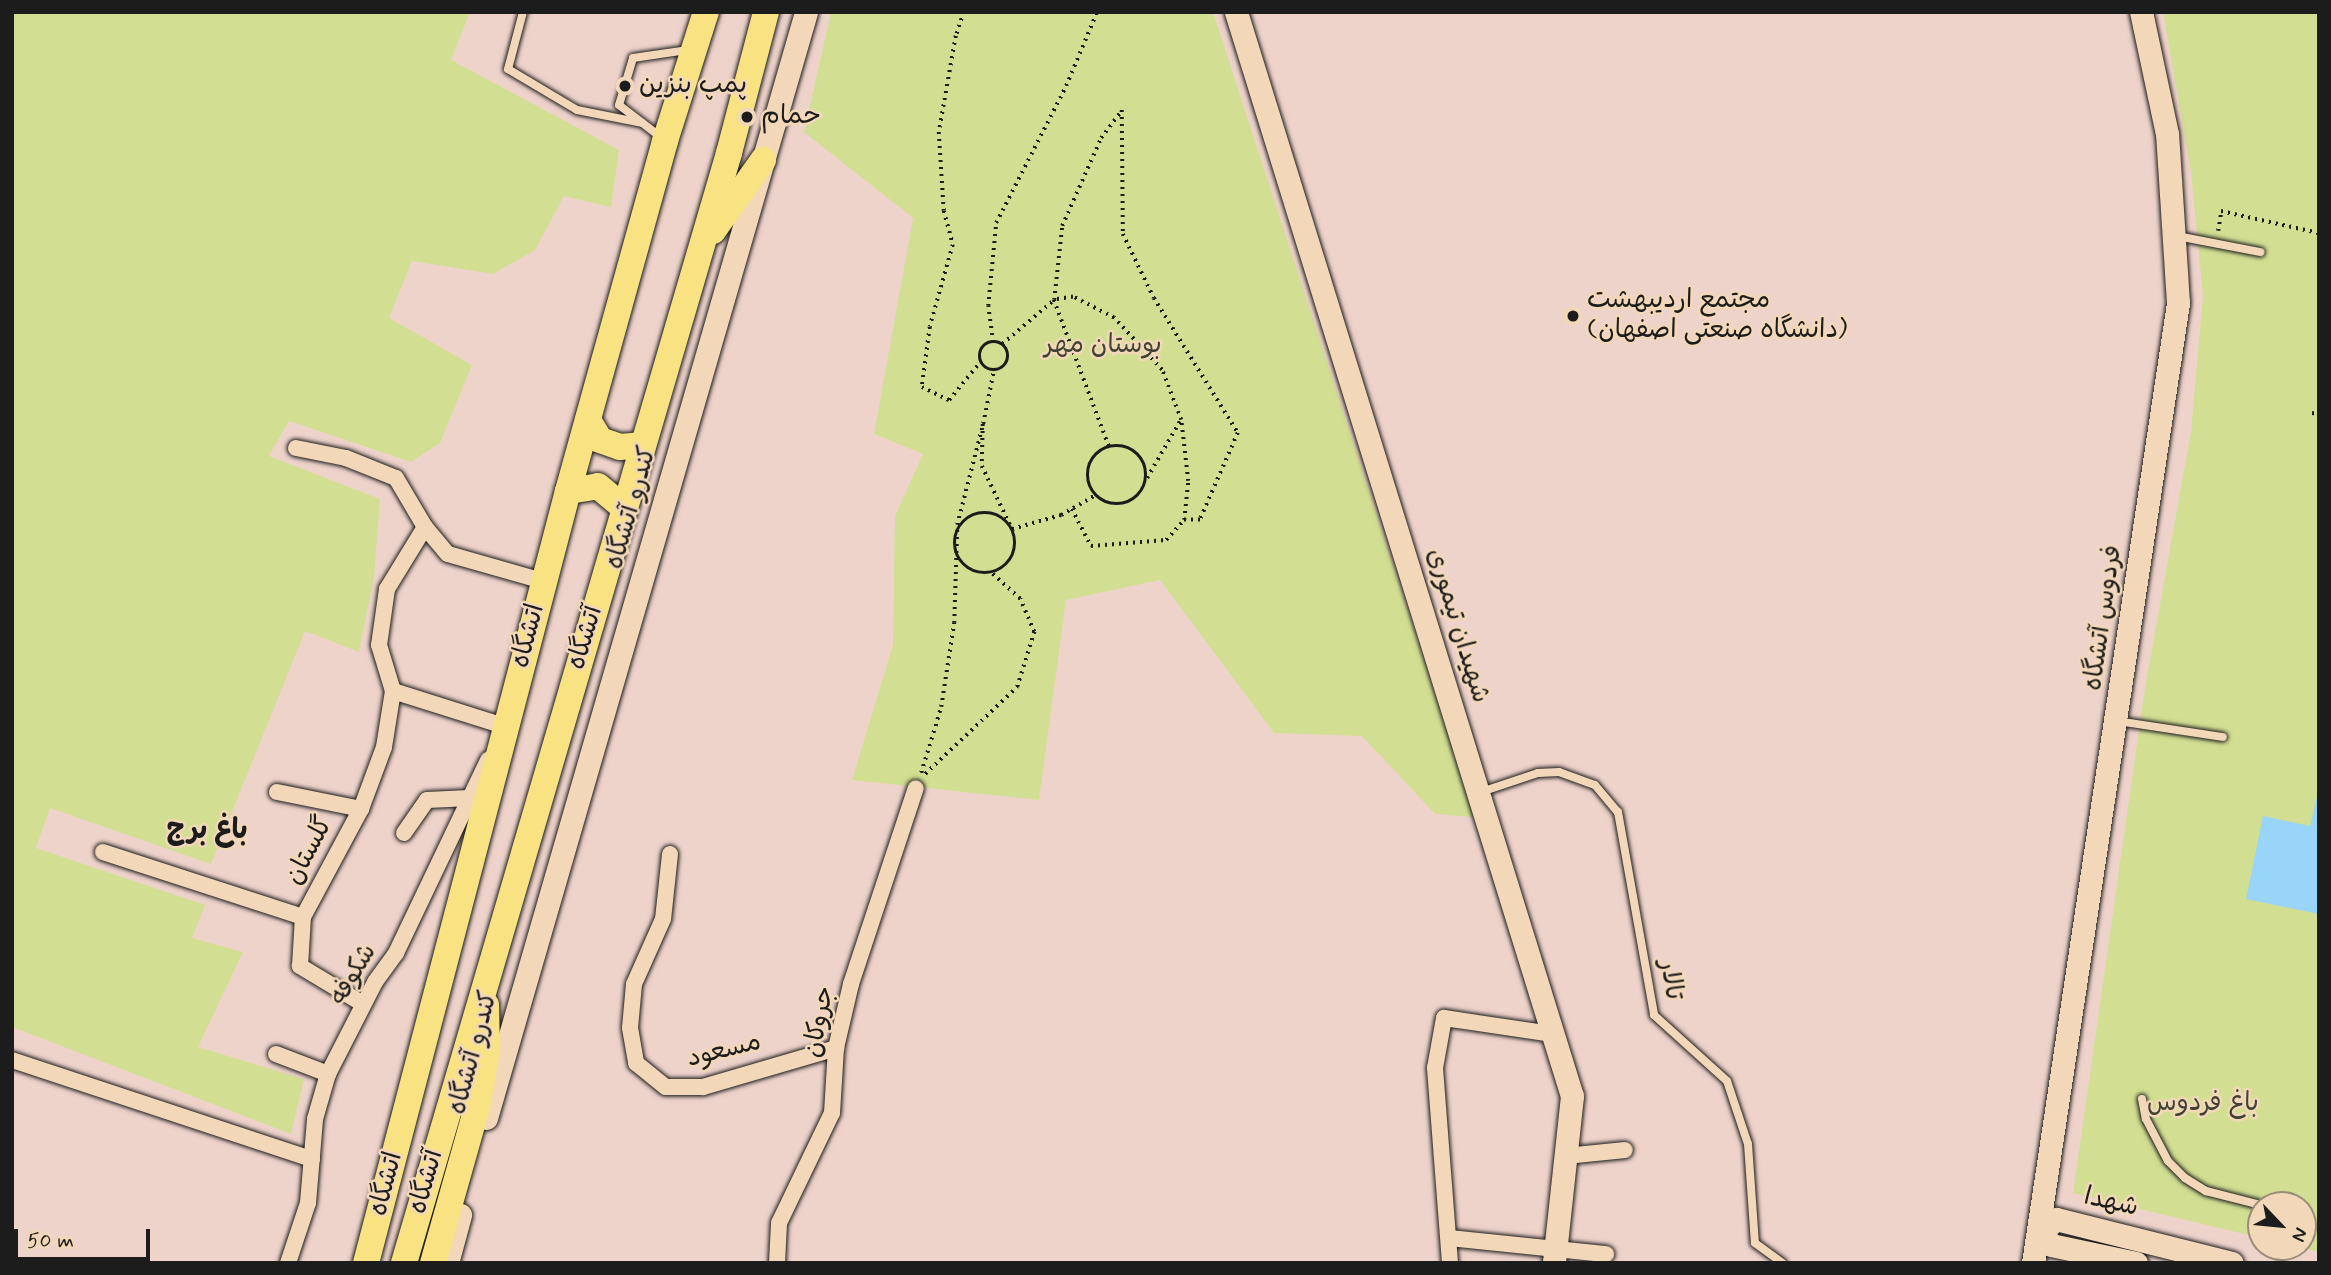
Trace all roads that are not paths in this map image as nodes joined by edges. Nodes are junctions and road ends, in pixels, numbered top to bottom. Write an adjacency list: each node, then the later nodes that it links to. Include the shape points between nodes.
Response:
1 (523, 12): 10 (lane, via 508,69 577,110)
2 (706, 12): 8 (main road, اتشگاه)
3 (766, 12): 9 (main road, آتشگاه)
4 (782, 12): 9 (main road)
5 (806, 12): 12 (main road, کندرو آتشگاه)
6 (1236, 12): 29 (main road, شهیدان تیموری)
7 (2141, 12): 13 (main road, فردوس آتشگاه, via 2167,134)
8 (694, 50): 10 (lane, via 633,58 619,105); 11 (main road, اتشگاه)
9 (754, 52): 14 (main road, آتشگاه)
10 (642, 123): 11 (lane)
11 (665, 141): 16 (main road, اتشگاه)
12 (763, 160): 14 (main road); 56 (main road, کندرو آتشگاه, via 509,1030)
13 (2170, 235): 15 (lane); 24 (main road, فردوس آتشگاه, via 2178,303)
14 (700, 250): 17 (main road, آتشگاه)
15 (2260, 252)
16 (588, 420): 17 (main road, via 600,440 620,447); 19 (main road, اتشگاه)
17 (643, 445): 20 (main road, آتشگاه)
18 (296, 448): 21 (street, via 346,458 396,478)
19 (568, 491): 20 (main road, via 597,486); 22 (main road, اتشگاه)
20 (624, 508): 36 (main road, آتشگاه)
21 (425, 527): 22 (street, via 448,554); 23 (street, via 387,589 379,645)
22 (544, 581): 25 (main road, اتشگاه)
23 (393, 691): 25 (street); 31 (street, گلستان, via 384,747)
24 (2117, 721): 26 (lane); 48 (main road, فردوس آتشگاه)
25 (504, 726): 30 (street, شکوفه); 53 (main road, اتشگاه)
26 (2223, 737)
27 (916, 788): 39 (street, جروکان, via 851,984)
28 (277, 792): 31 (street)
29 (1479, 793): 38 (main road, شهیدان تیموری); 59 (lane, تالار, via 1538,773 1559,772 1581,778 1607,795 1618,812 1654,1015 1727,1081 1748,1144 1755,1243)
30 (470, 798): 32 (street, via 427,800); 37 (street, شکوفه, via 396,953)
31 (361, 809): 35 (street, گلستان)
32 (404, 833)
33 (103, 852): 35 (street)
34 (670, 853): 39 (street, مسعود, via 663,919 634,984 630,1028 636,1063 666,1087 703,1087)
35 (303, 917): 37 (street, گلستان, via 300,966)
36 (486, 979): 54 (main road, آتشگاه); 55 (main road, via 487,1048 477,1108)
37 (363, 1004): 42 (street, شکوفه)
38 (1553, 1034): 45 (main road, شهیدان تیموری, via 1572,1096); 49 (street, via 1444,1018 1435,1069)
39 (836, 1048): 57 (street, جروکان, via 832,1113 779,1223)
40 (276, 1054): 42 (street)
41 (12, 1060): 46 (street)
42 (328, 1074): 46 (street, شکوفه, via 315,1119)
43 (2142, 1099): 47 (lane, via 2146,1119 2168,1161 2185,1178 2206,1191)
44 (1625, 1150): 45 (street)
45 (1566, 1156): 51 (main road, شهیدان تیموری)
46 (312, 1159): 52 (street, شکوفه, via 309,1203)
47 (2247, 1201)
48 (2041, 1232): 60 (main road, فردوس آتشگاه); 61 (main road, شهدا, via 2051,1245); 62 (main road, شهدا, via 2056,1219)
49 (1450, 1238): 51 (street); 58 (street)
50 (1606, 1254): 51 (street)
51 (1555, 1256)
52 (288, 1263)
53 (366, 1263)
54 (404, 1263)
55 (433, 1263)
56 (447, 1263)
57 (777, 1263)
58 (1450, 1263)
59 (1783, 1263)
60 (2033, 1263)
61 (2136, 1263)
62 (2232, 1263)

